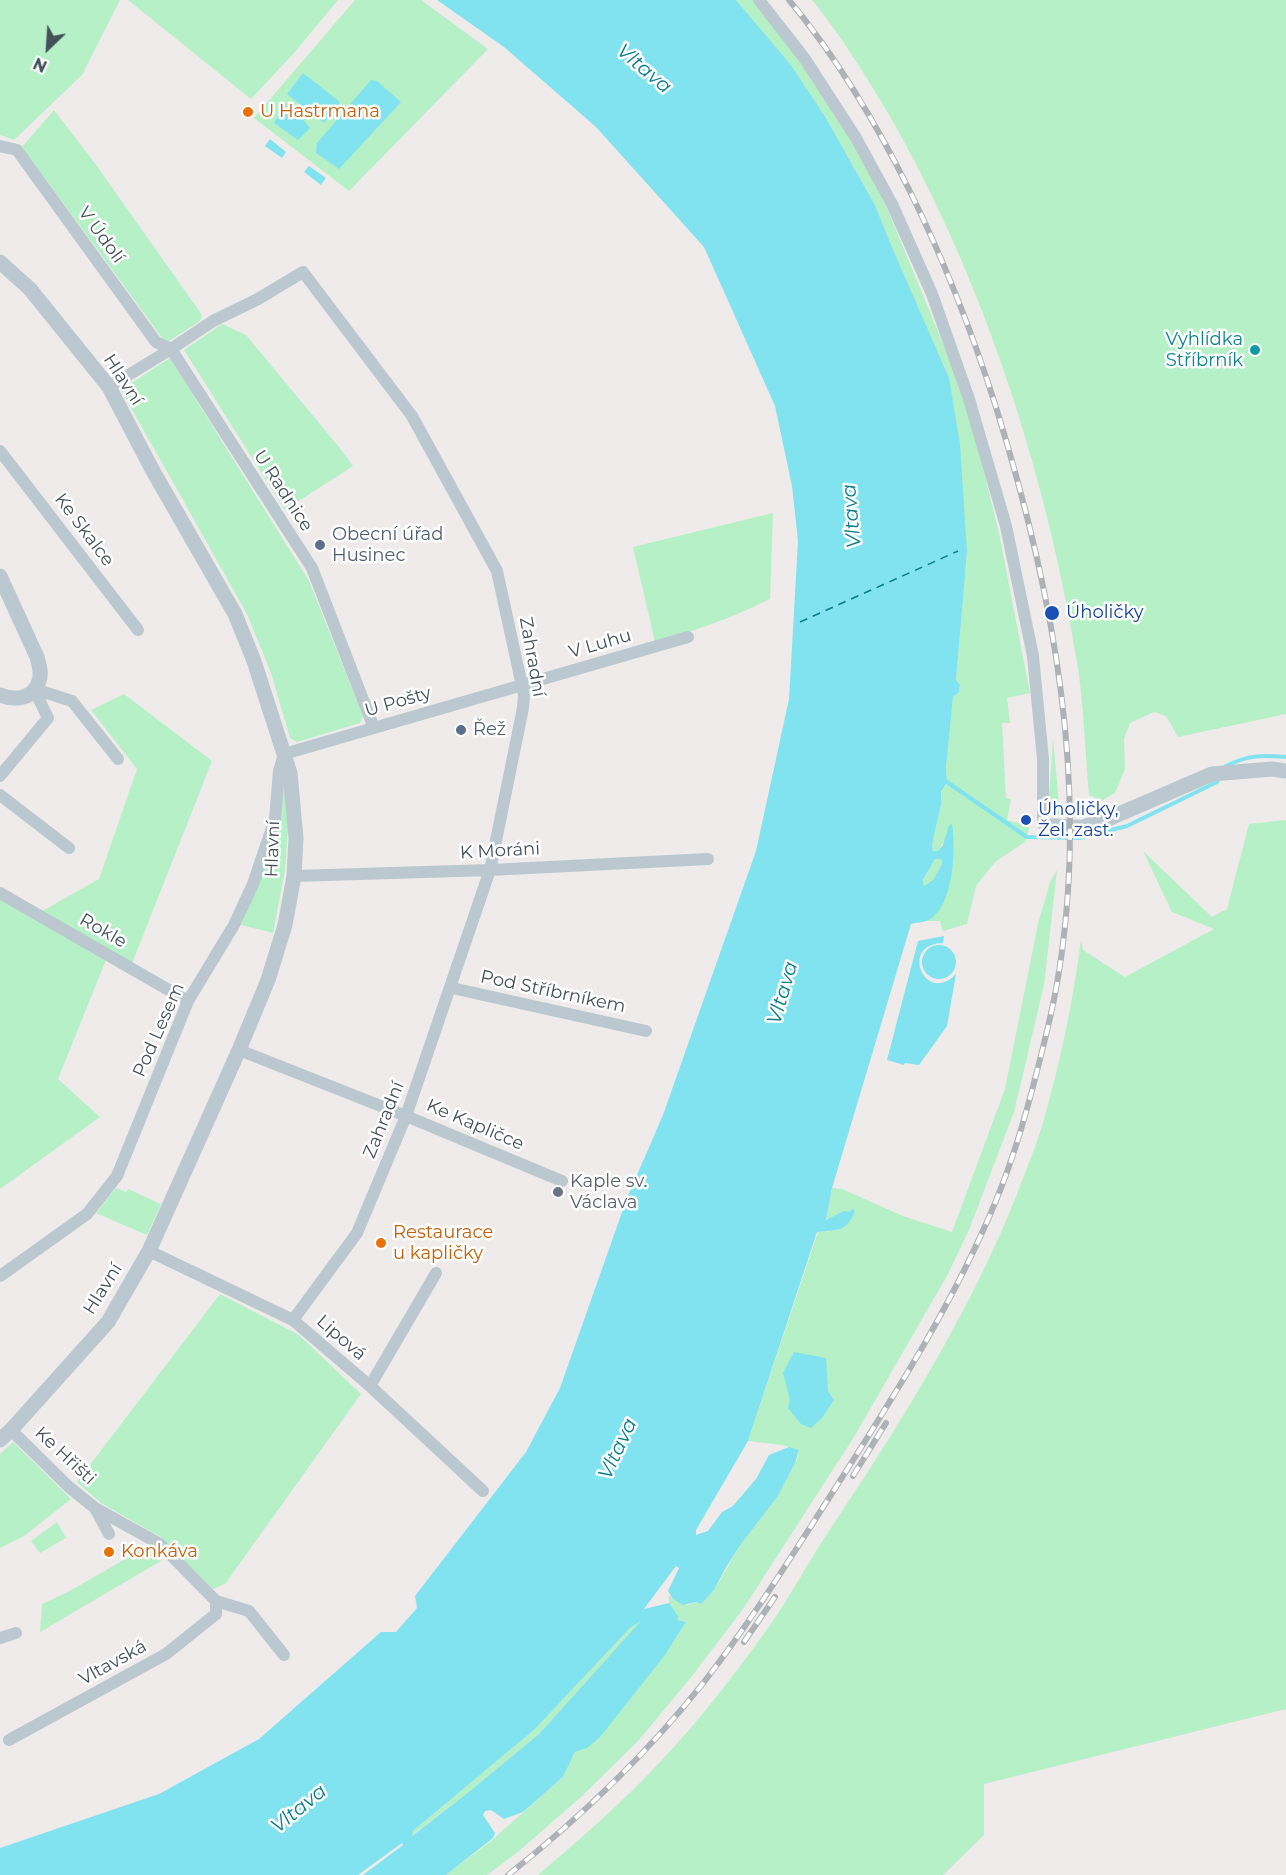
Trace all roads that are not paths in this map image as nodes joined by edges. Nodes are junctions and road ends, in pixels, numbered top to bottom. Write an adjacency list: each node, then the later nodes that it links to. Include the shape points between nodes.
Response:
1 (759, 0): 19 (street, via 805,59 856,138 892,204 932,294 969,399 1002,515 1033,656 1043,759 1043,824)
2 (0, 146): 4 (street, V Údolí, via 17,150 156,342)
3 (0, 262): 5 (street, Hlavní, via 30,290)
4 (171, 349): 5 (street, Zahradní); 10 (street, Zahradní, via 213,321 303,273 412,416 497,571); 13 (street, U Radnice, via 312,568)
5 (109, 387): 14 (street, Hlavní, via 235,614)
6 (0, 451): 8 (street, Ke Skalce)
7 (0, 576): 11 (street, via 37,657 40,680)
8 (138, 630)
9 (688, 637): 10 (street, V Luhu)
10 (521, 686): 13 (street, U Pošty); 22 (street, Zahradní, via 523,708)
11 (34, 689): 12 (street, via 20,699); 15 (street, via 72,701); 17 (street, via 48,718)
12 (0, 695)
13 (374, 728): 14 (street, U Pošty)
14 (284, 754): 23 (street, Hlavní, via 290,773 296,838); 26 (street, Pod Lesem, via 275,819 253,884 234,925)
15 (118, 759)
16 (1286, 771): 19 (street, via 1219,773)
17 (0, 776)
18 (0, 795): 20 (street)
19 (1086, 826)
20 (69, 848)
21 (708, 859): 22 (street, K Moráni)
22 (490, 870): 23 (street, K Moráni); 25 (street, Zahradní)
23 (294, 876): 28 (street, Hlavní, via 285,925 268,980)
24 (0, 893): 26 (street, Rokle)
25 (452, 988): 27 (street, Pod Stříbrníkem); 29 (street, Zahradní)
26 (188, 1001): 33 (street, Pod Lesem, via 117,1176 87,1214)
27 (646, 1031)
28 (240, 1050): 29 (street, Ke Kapličce); 31 (street, Hlavní)
29 (406, 1116): 30 (street, Ke Kapličce); 34 (street, Zahradní, via 357,1233)
30 (562, 1181)
31 (149, 1251): 34 (street, Lipová); 36 (street, Hlavní, via 108,1322)
32 (436, 1272): 35 (street)
33 (0, 1276)
34 (293, 1320): 35 (street, Lipová)
35 (370, 1386): 37 (street, Lipová)
36 (6, 1435): 38 (street, Ke Hřišti)
37 (483, 1491)
38 (95, 1508): 39 (street, Ke Hřišti); 40 (street, Ke Hřišti, via 160,1544)
39 (109, 1534)
40 (216, 1601): 43 (street, Ke Hřišti, via 249,1611); 44 (street, Vltavská, via 216,1614 166,1654)
41 (16, 1633): 42 (street)
42 (0, 1638)
43 (284, 1655)
44 (9, 1740)

